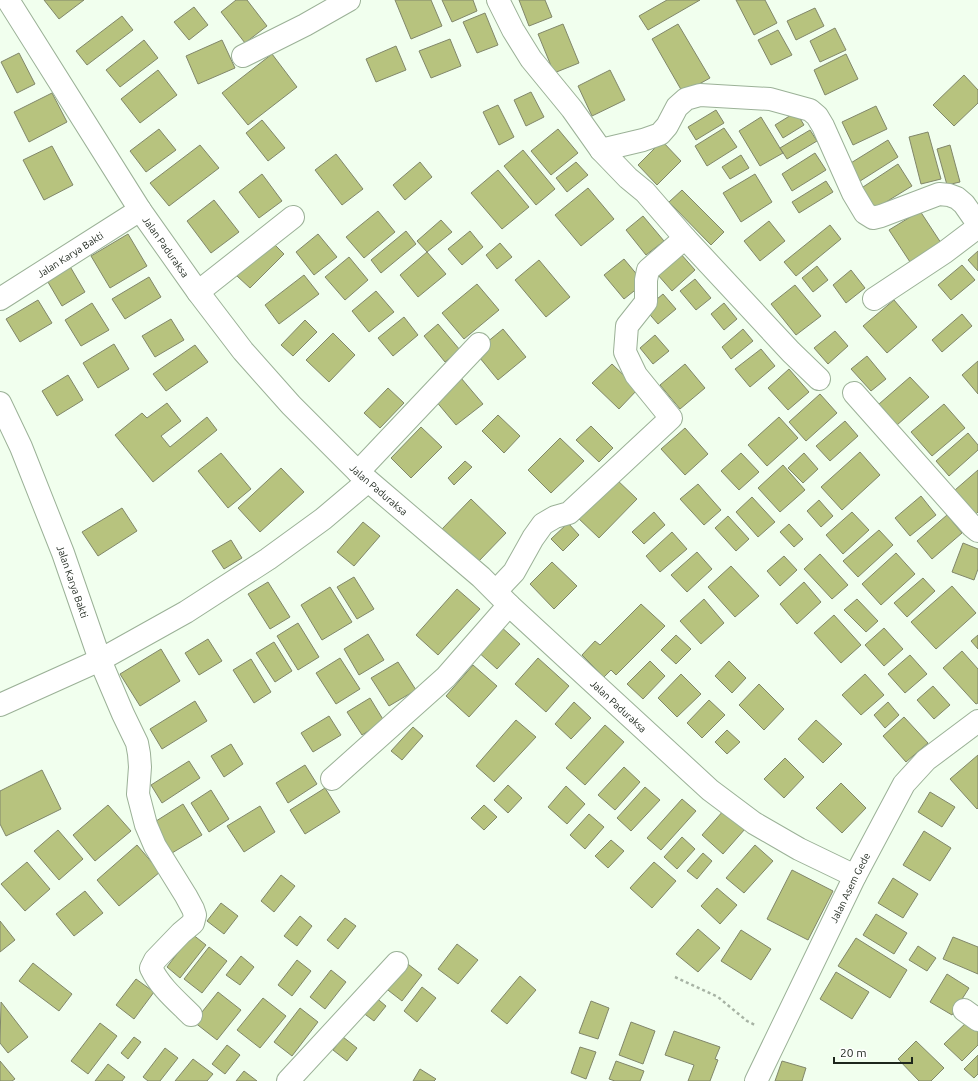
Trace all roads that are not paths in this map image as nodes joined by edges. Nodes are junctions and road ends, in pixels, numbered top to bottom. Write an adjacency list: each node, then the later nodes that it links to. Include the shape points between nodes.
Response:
1 (8, 0): 6 (street, Jalan Paduraksa)
2 (348, 0): 4 (street)
3 (498, 0): 5 (street, via 531,59)
4 (243, 56)
5 (602, 150): 8 (street, via 660,134 677,107 686,99 700,95 770,99 810,110 817,116 853,193 865,213 873,218 939,194 957,198); 10 (street, via 645,192)
6 (140, 210): 11 (street, Jalan Paduraksa); 12 (street, Jalan Karya Bakti)
7 (293, 217): 11 (street)
8 (978, 224)
9 (978, 227): 13 (street)
10 (686, 238): 15 (street); 20 (street, via 648,270 646,302 627,326 625,352 636,375 671,418 569,513 543,524 514,572)
11 (198, 292): 18 (street, Jalan Paduraksa, via 243,351 291,405)
12 (0, 299)
13 (874, 299)
14 (479, 344): 18 (street)
15 (819, 379)
16 (854, 393): 19 (street)
17 (0, 403): 21 (street, Jalan Karya Bakti, via 21,447 63,553)
18 (363, 476): 20 (street, Jalan Paduraksa); 21 (street, via 323,519 268,559 186,612)
19 (978, 532)
20 (503, 598): 24 (street, via 446,678); 25 (street, Jalan Paduraksa, via 710,790 754,823)
21 (100, 660): 22 (street); 27 (street, Jalan Karya Bakti, via 137,743 140,767 138,794 146,825 155,846 195,915 193,923 155,960 151,968 162,985)
22 (0, 705)
23 (978, 720): 25 (street, Jalan Asem Gede, via 926,760 904,784)
24 (332, 779)
25 (854, 876): 29 (street, Jalan Asem Gede)
26 (398, 963): 28 (street)
27 (191, 1015)
28 (288, 1081)
29 (756, 1081)

